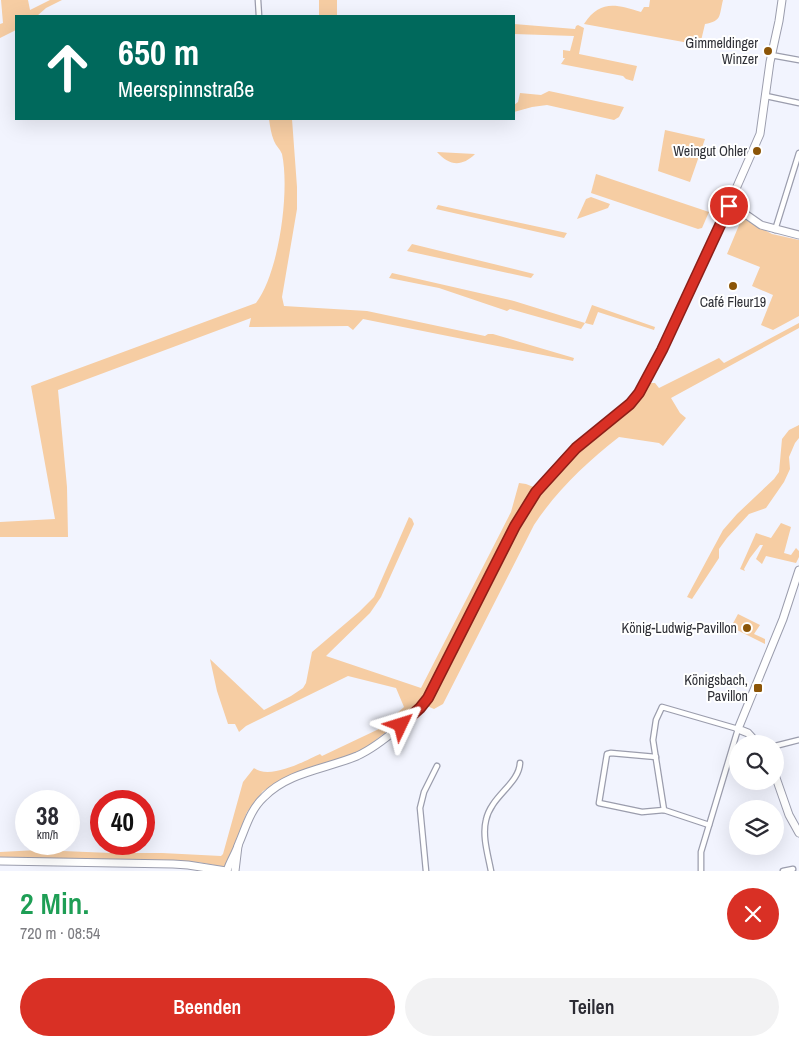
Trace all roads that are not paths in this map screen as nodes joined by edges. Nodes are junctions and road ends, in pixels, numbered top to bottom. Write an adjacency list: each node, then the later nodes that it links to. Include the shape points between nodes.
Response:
1 (258, 0): 3 (street)
2 (782, 0): 4 (street)
3 (259, 15)
4 (771, 55): 5 (street); 6 (street)
5 (799, 60)
6 (766, 96): 7 (street); 9 (street, via 760,134)
7 (799, 103)
8 (799, 153): 10 (street)
9 (729, 206): 10 (street); 24 (street, via 639,393 569,454 528,505 426,702 401,725 358,755 286,781 270,791 248,819)
10 (775, 230): 11 (street)
11 (799, 235)
12 (799, 570): 13 (street, via 783,619)
13 (738, 729): 14 (street); 17 (street, via 662,706 653,740); 22 (street)
14 (750, 735)
15 (799, 740): 16 (street)
16 (784, 744)
17 (656, 758): 21 (street); 21 (street, via 609,753 598,800 601,804 642,812)
18 (520, 763): 30 (street, via 518,773 493,803 485,820)
19 (437, 766): 29 (street, via 420,808)
20 (780, 790): 23 (street, via 788,815)
21 (664, 810): 22 (street)
22 (709, 825): 31 (street, via 701,852)
23 (799, 832)
24 (238, 846): 27 (street); 28 (street)
25 (0, 861): 27 (street, via 173,864)
26 (793, 869): 32 (street)
27 (226, 871)
28 (235, 871)
29 (426, 871)
30 (491, 871)
31 (700, 871)
32 (783, 871)

